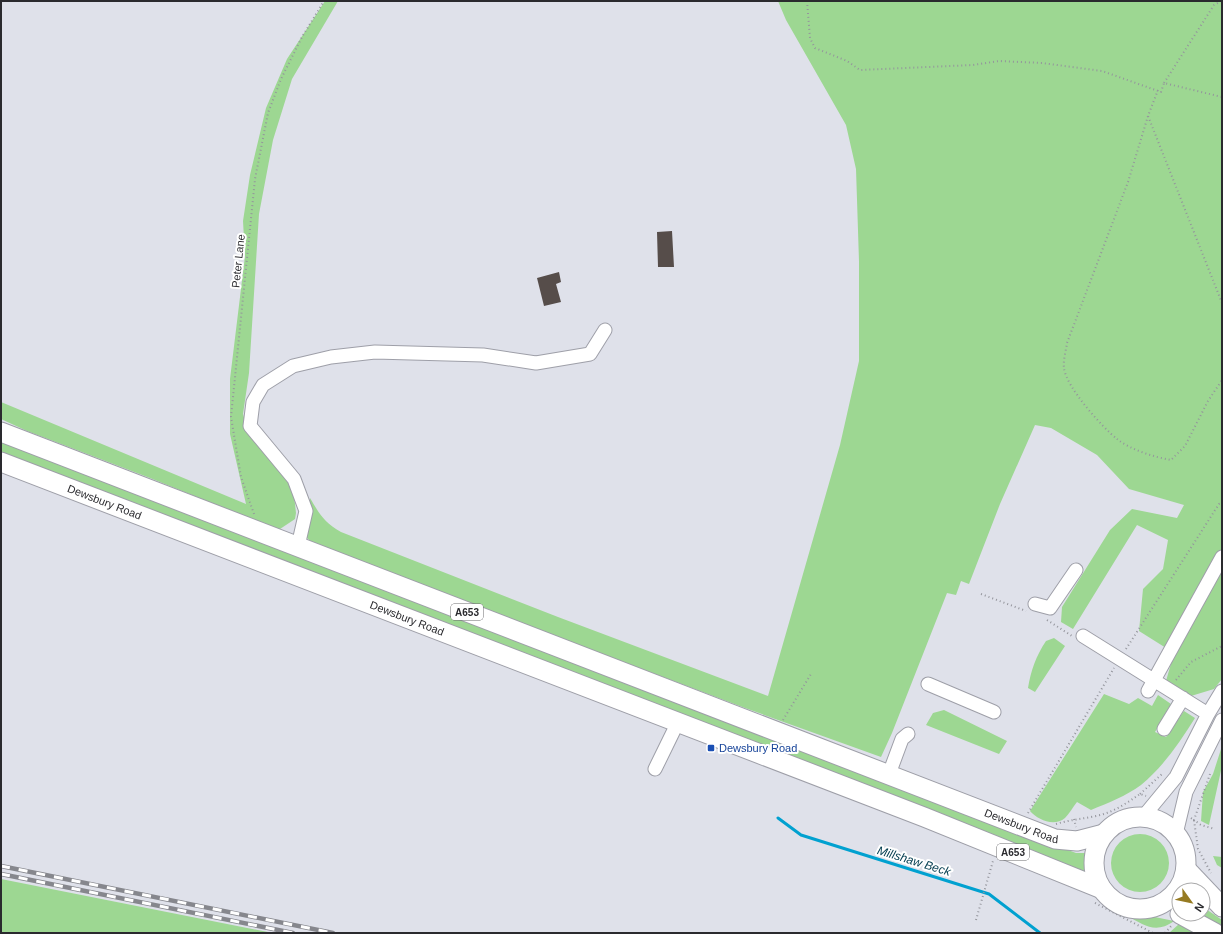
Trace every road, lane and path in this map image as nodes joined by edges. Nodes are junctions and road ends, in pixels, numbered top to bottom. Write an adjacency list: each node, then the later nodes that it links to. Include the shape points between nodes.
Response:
1 (324, 1): 13 (path, Peter Lane, via 281,79 268,113 255,179 231,417 241,477)
2 (807, 1): 5 (path, via 810,38 815,48 847,61 860,70 973,65 999,61 1042,63 1102,71)
3 (1220, 1): 4 (path, via 1214,5)
4 (1164, 83): 5 (path, via 1161,92); 6 (path)
5 (1158, 90): 7 (path)
6 (1222, 97)
7 (1148, 116): 8 (path); 10 (path, via 1128,182 1067,343 1064,368 1070,386 1081,401 1117,439 1152,456 1171,460 1185,446)
8 (1222, 303)
9 (606, 330): 14 (street, via 590,354 536,363 483,356 375,352 331,357 293,366 263,385 253,402 250,426 294,479 306,511)
10 (1222, 380)
11 (1, 432): 13 (highway, Dewsbury Road / A653)
12 (1, 462): 30 (highway, Dewsbury Road / A653)
13 (260, 532): 14 (highway, Dewsbury Road / A653)
14 (298, 546): 32 (highway, Dewsbury Road / A653)
15 (1222, 557): 17 (street)
16 (1076, 570): 18 (street, via 1050,608)
17 (1217, 579): 23 (street)
18 (1035, 604)
19 (1083, 636): 23 (street)
20 (1222, 646): 24 (path, via 1191,662)
21 (811, 674): 32 (path)
22 (928, 684): 27 (street)
23 (1151, 686): 24 (street)
24 (1169, 689): 26 (street)
25 (1222, 691): 28 (street)
26 (1183, 698): 28 (street); 31 (street)
27 (994, 712)
28 (1208, 714): 37 (street, via 1176,777)
29 (1222, 720): 40 (street, via 1186,792)
30 (678, 722): 35 (street); 41 (highway, Dewsbury Road / A653)
31 (1164, 729)
32 (776, 731): 36 (highway, Dewsbury Road / A653)
33 (908, 734): 36 (street, via 902,739)
34 (1212, 768): 38 (path, via 1194,820)
35 (655, 769)
36 (889, 774): 39 (highway, Dewsbury Road / A653, via 1055,839 1078,841)
37 (1143, 817): 39 (highway, Dewsbury Road / A653, via 1128,818); 40 (highway, Dewsbury Road / A653, via 1164,823)
38 (1215, 829)
39 (1104, 834): 43 (highway, Dewsbury Road / A653, via 1097,847 1094,861 1096,876)
40 (1176, 834): 42 (highway, Dewsbury Road / A653, via 1186,854)
41 (997, 846): 43 (highway, Dewsbury Road / A653); 47 (path)
42 (1186, 869): 44 (highway, Dewsbury Road / A653, via 1180,886 1170,898); 45 (highway)
43 (1102, 889): 44 (highway, Dewsbury Road / A653, via 1115,901 1127,907)
44 (1157, 906): 46 (highway, Dewsbury Road)
45 (1222, 907)
46 (1171, 911)
47 (976, 920)
48 (1195, 922): 49 (highway, Dewsbury Road)
49 (1216, 933)

